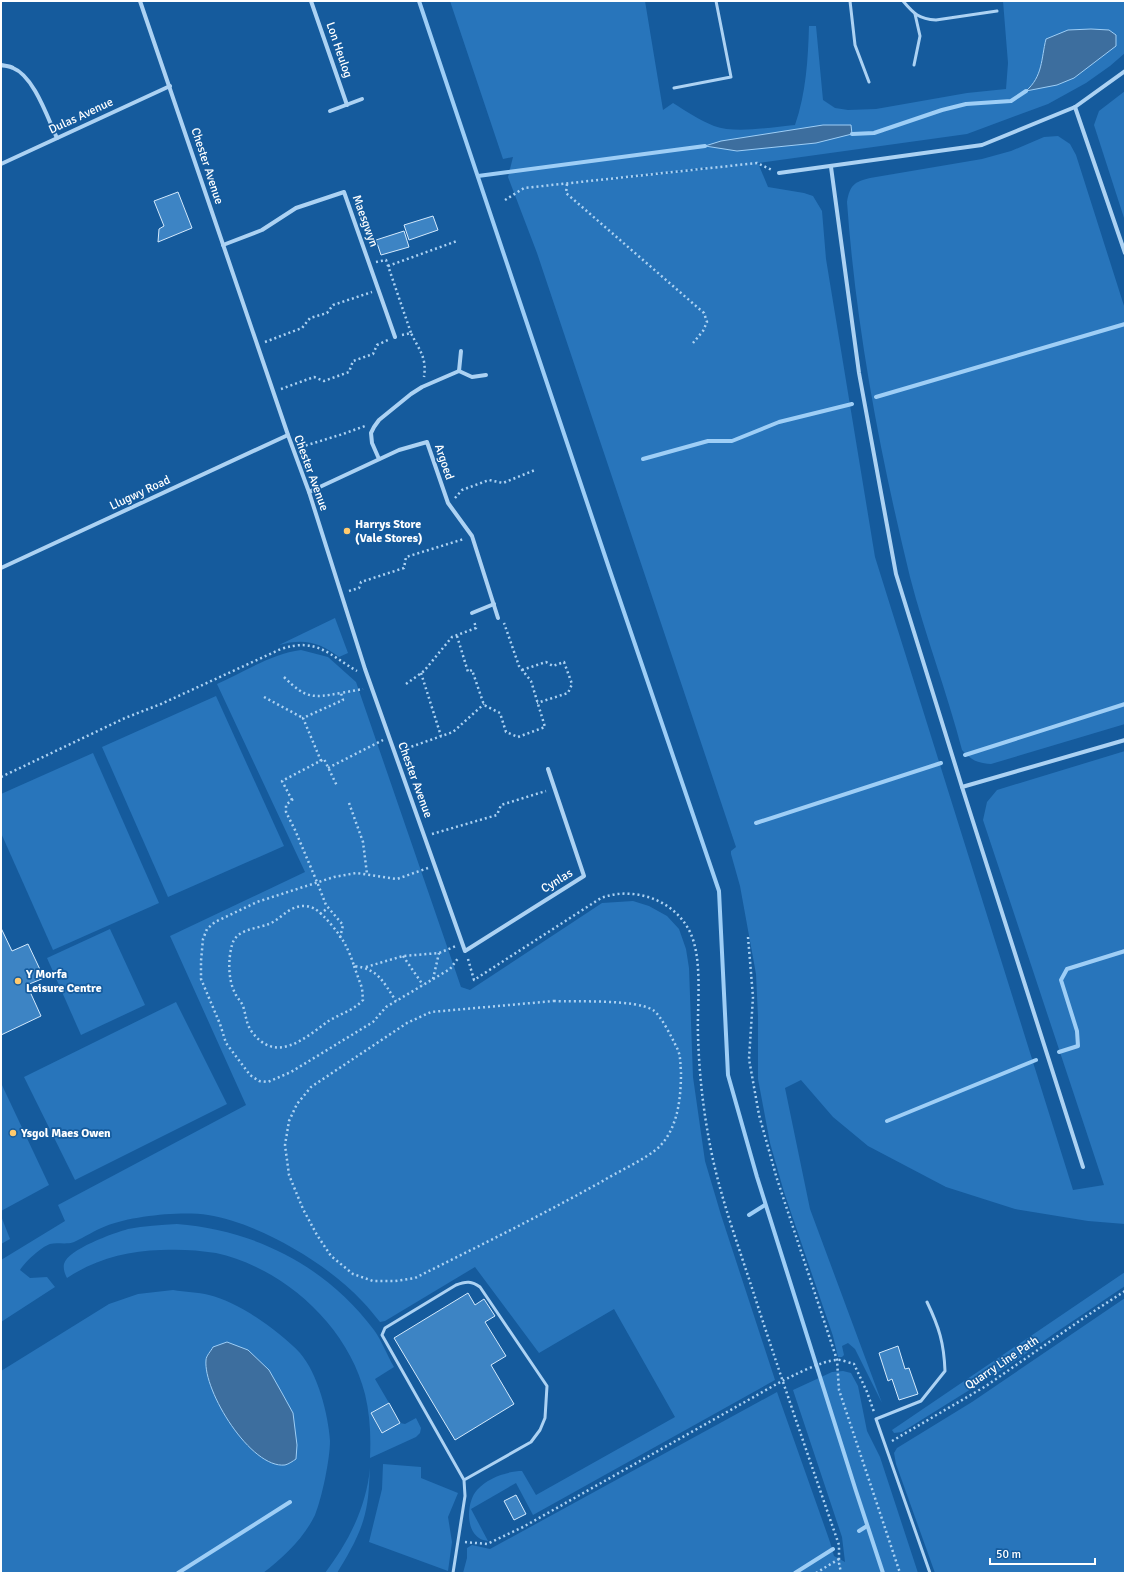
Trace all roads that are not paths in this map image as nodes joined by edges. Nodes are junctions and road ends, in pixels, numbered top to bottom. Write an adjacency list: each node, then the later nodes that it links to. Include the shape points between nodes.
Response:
1 (140, 1): 12 (street, Chester Avenue)
2 (311, 1): 15 (street, Lon Heulog)
3 (716, 1): 13 (lane, via 731,78)
4 (850, 1): 11 (lane, via 855,45)
5 (903, 1): 7 (lane)
6 (997, 11): 7 (lane, via 936,20 926,20)
7 (915, 14): 9 (lane, via 920,36)
8 (1, 65): 18 (street, via 13,68 24,75 34,89)
9 (914, 65)
10 (1125, 71): 16 (street)
11 (869, 82)
12 (170, 86): 18 (street, Dulas Avenue); 22 (street, Chester Avenue)
13 (674, 88)
14 (362, 99): 15 (street)
15 (347, 105): 17 (street)
16 (1075, 107): 20 (street, via 982,145); 23 (street)
17 (330, 111)
18 (57, 138): 19 (street, Dulas Avenue)
19 (1, 164)
20 (831, 167): 21 (street); 37 (street, via 859,373 896,574)
21 (779, 173)
22 (223, 245): 24 (street, Maesgwyn, via 262,230 296,208 344,192); 28 (street, Chester Avenue)
23 (1125, 253)
24 (395, 337)
25 (461, 351): 26 (street)
26 (459, 371): 27 (street, via 472,377); 29 (street, via 422,387 379,420 371,433)
27 (486, 375)
28 (288, 435): 30 (street, Chester Avenue); 31 (street, Llugwy Road)
29 (379, 459): 30 (street, Argoed); 32 (street, Argoed, via 426,442 450,505 472,536)
30 (309, 492): 38 (street, Chester Avenue, via 371,687)
31 (1, 568)
32 (494, 604): 33 (street); 34 (street, Argoed)
33 (472, 613)
34 (498, 618)
35 (1125, 740): 37 (street)
36 (548, 768): 38 (street, Cynlas, via 584,876)
37 (962, 787): 39 (street)
38 (465, 951)
39 (1083, 1166)
40 (927, 1302): 43 (lane, via 937,1322 944,1350 945,1371 921,1401 876,1419)
41 (464, 1480): 41 (lane, via 531,1442 545,1418 547,1403 547,1386 480,1287 472,1282 456,1284 385,1328 382,1335); 42 (lane, via 465,1496)
42 (453, 1573)
43 (930, 1573)

